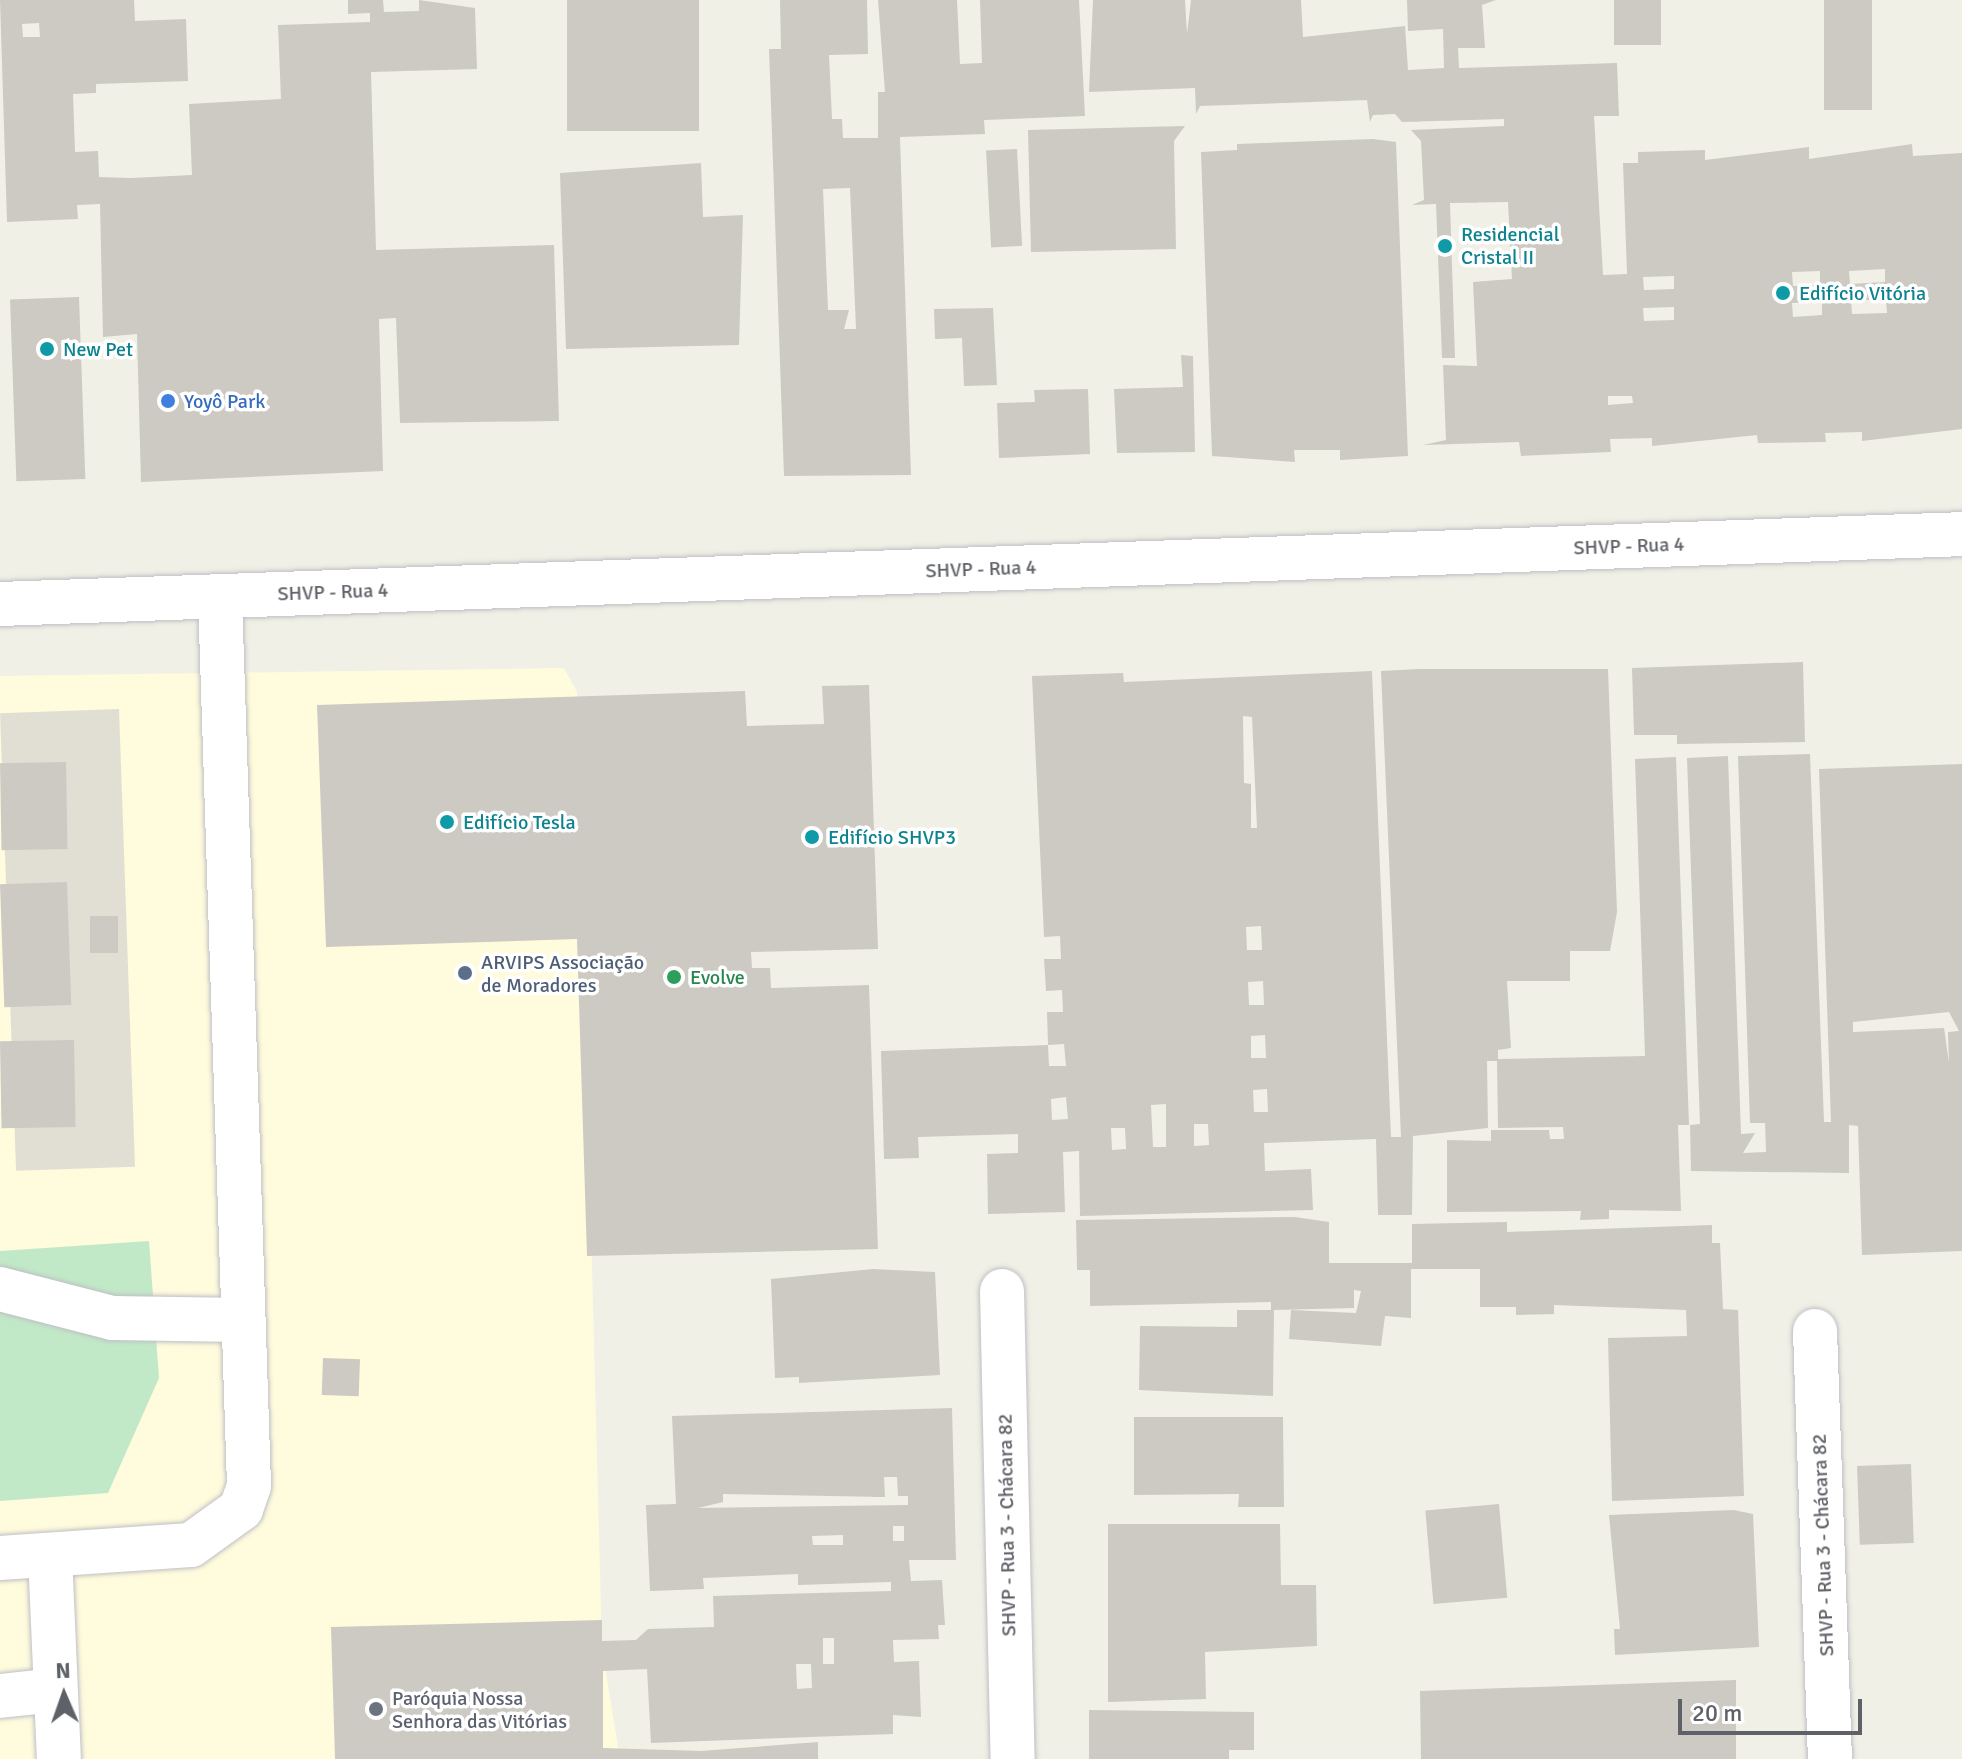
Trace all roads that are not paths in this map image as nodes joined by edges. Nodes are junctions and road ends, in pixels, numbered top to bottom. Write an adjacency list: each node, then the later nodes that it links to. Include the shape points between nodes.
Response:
1 (1962, 534): 2 (street, SHVP - Rua 4)
2 (220, 596): 3 (street, SHVP - Rua 4); 6 (street)
3 (0, 604)
4 (0, 1289): 6 (street, via 112,1318)
5 (1002, 1291): 13 (street, SHVP - Rua 3 - Chácara 82)
6 (243, 1320): 8 (street, via 249,1486 241,1509 191,1545)
7 (1815, 1331): 14 (street, SHVP - Rua 3 - Chácara 82)
8 (50, 1555): 9 (street); 10 (street)
9 (0, 1558)
10 (55, 1690): 11 (street); 12 (street)
11 (0, 1696)
12 (59, 1759)
13 (1013, 1759)
14 (1830, 1759)

